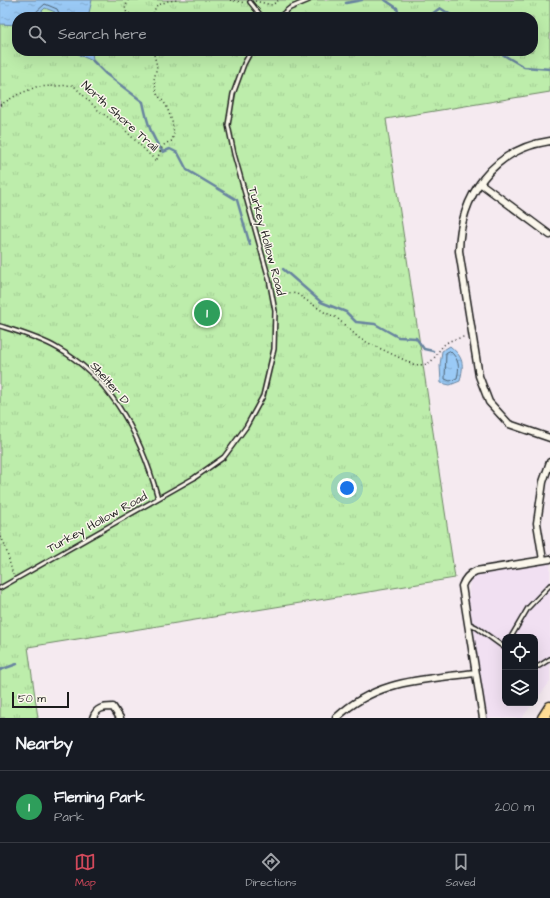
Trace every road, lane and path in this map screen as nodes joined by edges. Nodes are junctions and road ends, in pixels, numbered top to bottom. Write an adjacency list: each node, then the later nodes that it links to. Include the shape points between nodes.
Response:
1 (128, 0): 5 (path)
2 (178, 0): 6 (path, via 156,6)
3 (308, 0): 8 (lane)
4 (250, 2): 7 (lane)
5 (126, 12)
6 (154, 12)
7 (258, 12)
8 (285, 12)
9 (154, 56): 11 (path, North Shore Trail, via 157,66 154,80 157,94 166,105 174,134 172,141 160,148 156,161 124,129 98,110 74,85 36,87)
10 (248, 56): 15 (lane, Turkey Hollow Road, via 233,94 228,125)
11 (0, 105)
12 (550, 141): 13 (street, via 510,154 486,174)
13 (480, 183): 14 (street); 17 (street, via 469,199 459,233 459,251)
14 (550, 235)
15 (273, 298): 17 (path, via 286,292 297,294 337,318 360,339 420,366 436,358 441,348 449,342); 20 (lane, Turkey Hollow Road, via 274,349 263,396 246,427 224,457 194,478)
16 (0, 326): 20 (lane, Shelter D, via 56,347 77,360 96,378 120,405 135,434)
17 (472, 335): 18 (street, via 479,376 489,402 509,424)
18 (550, 438)
19 (550, 462): 23 (street, via 543,482 537,523)
20 (158, 498): 24 (lane, Turkey Hollow Road)
21 (0, 537): 24 (path, via 4,542 9,566)
22 (550, 559): 23 (street)
23 (543, 560): 27 (street, via 470,573 462,586)
24 (15, 579): 26 (lane, Turkey Hollow Road)
25 (550, 584): 28 (lane, via 528,608)
26 (0, 588)
27 (468, 623): 29 (lane); 32 (street)
28 (513, 634)
29 (502, 646)
30 (550, 659): 31 (lane)
31 (538, 666)
32 (475, 673): 36 (street, via 382,688 369,693); 37 (street)
33 (550, 707): 38 (main road)
34 (92, 718): 35 (street, via 103,707 113,707)
35 (120, 718)
36 (336, 718)
37 (483, 718)
38 (543, 718)

